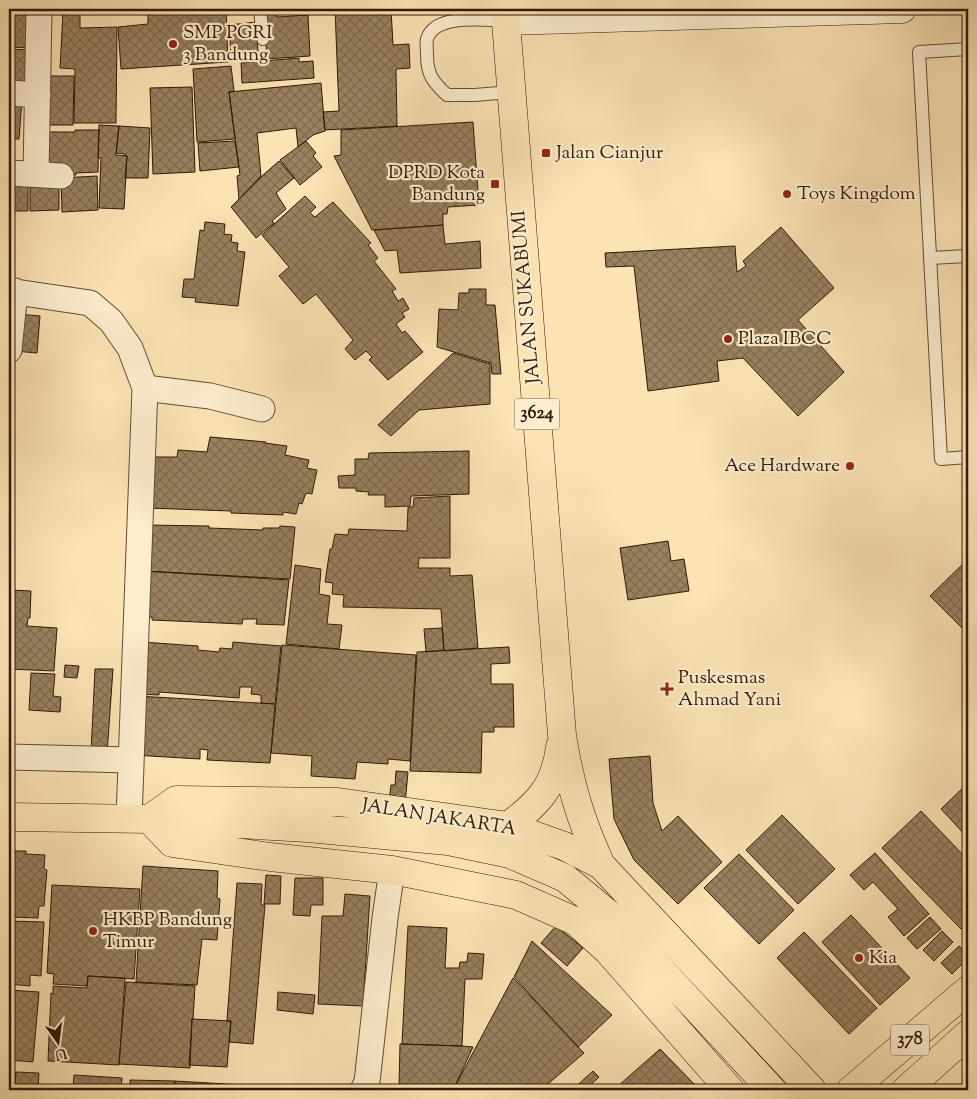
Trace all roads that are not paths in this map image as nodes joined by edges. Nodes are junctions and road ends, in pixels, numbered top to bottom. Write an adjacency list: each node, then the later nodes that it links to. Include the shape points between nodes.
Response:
1 (39, 9): 9 (street)
2 (260, 9): 5 (lane)
3 (902, 9): 4 (street)
4 (506, 15): 7 (main road, JALAN SUKABUMI / 3624); 7 (lane, via 437,25 427,38 427,60 432,80 447,95)
5 (263, 38)
6 (968, 49): 14 (lane, via 919,52)
7 (511, 92): 20 (main road, JALAN SUKABUMI / 3624)
8 (9, 93): 9 (street)
9 (38, 95): 11 (street)
10 (9, 174): 11 (street)
11 (36, 174): 12 (street)
12 (61, 176)
13 (968, 256): 14 (lane)
14 (930, 258): 19 (lane, via 941,459)
15 (12, 291): 16 (street); 17 (street, via 90,303 111,321 130,348)
16 (9, 350)
17 (145, 388): 18 (street, via 210,396); 22 (street)
18 (262, 408)
19 (968, 457)
20 (562, 735): 25 (main road, JALAN SUKABUMI / 3624, via 558,762 548,788 531,809); 26 (main road, JALAN SUKABUMI / 3624, via 576,802)
21 (9, 757): 22 (street)
22 (130, 760): 24 (street)
23 (9, 818): 24 (main road, JALAN JAKARTA)
24 (139, 819): 25 (main road, JALAN JAKARTA, via 176,800 248,799 338,802); 27 (main road, via 172,843); 32 (main road, JALAN JAKARTA, via 308,828 448,841 510,854 565,878 611,916)
25 (508, 826): 26 (main road, JALAN JAKARTA, via 564,846)
26 (601, 865): 33 (main road, JALAN JAKARTA)
27 (392, 870): 30 (street, via 367,1082); 31 (main road, via 516,895 575,921 608,951)
28 (968, 990): 34 (main road, 378)
29 (968, 1034): 35 (main road, 378)
30 (363, 1090)
31 (730, 1090)
32 (772, 1090)
33 (812, 1090)
34 (851, 1090)
35 (906, 1090)

